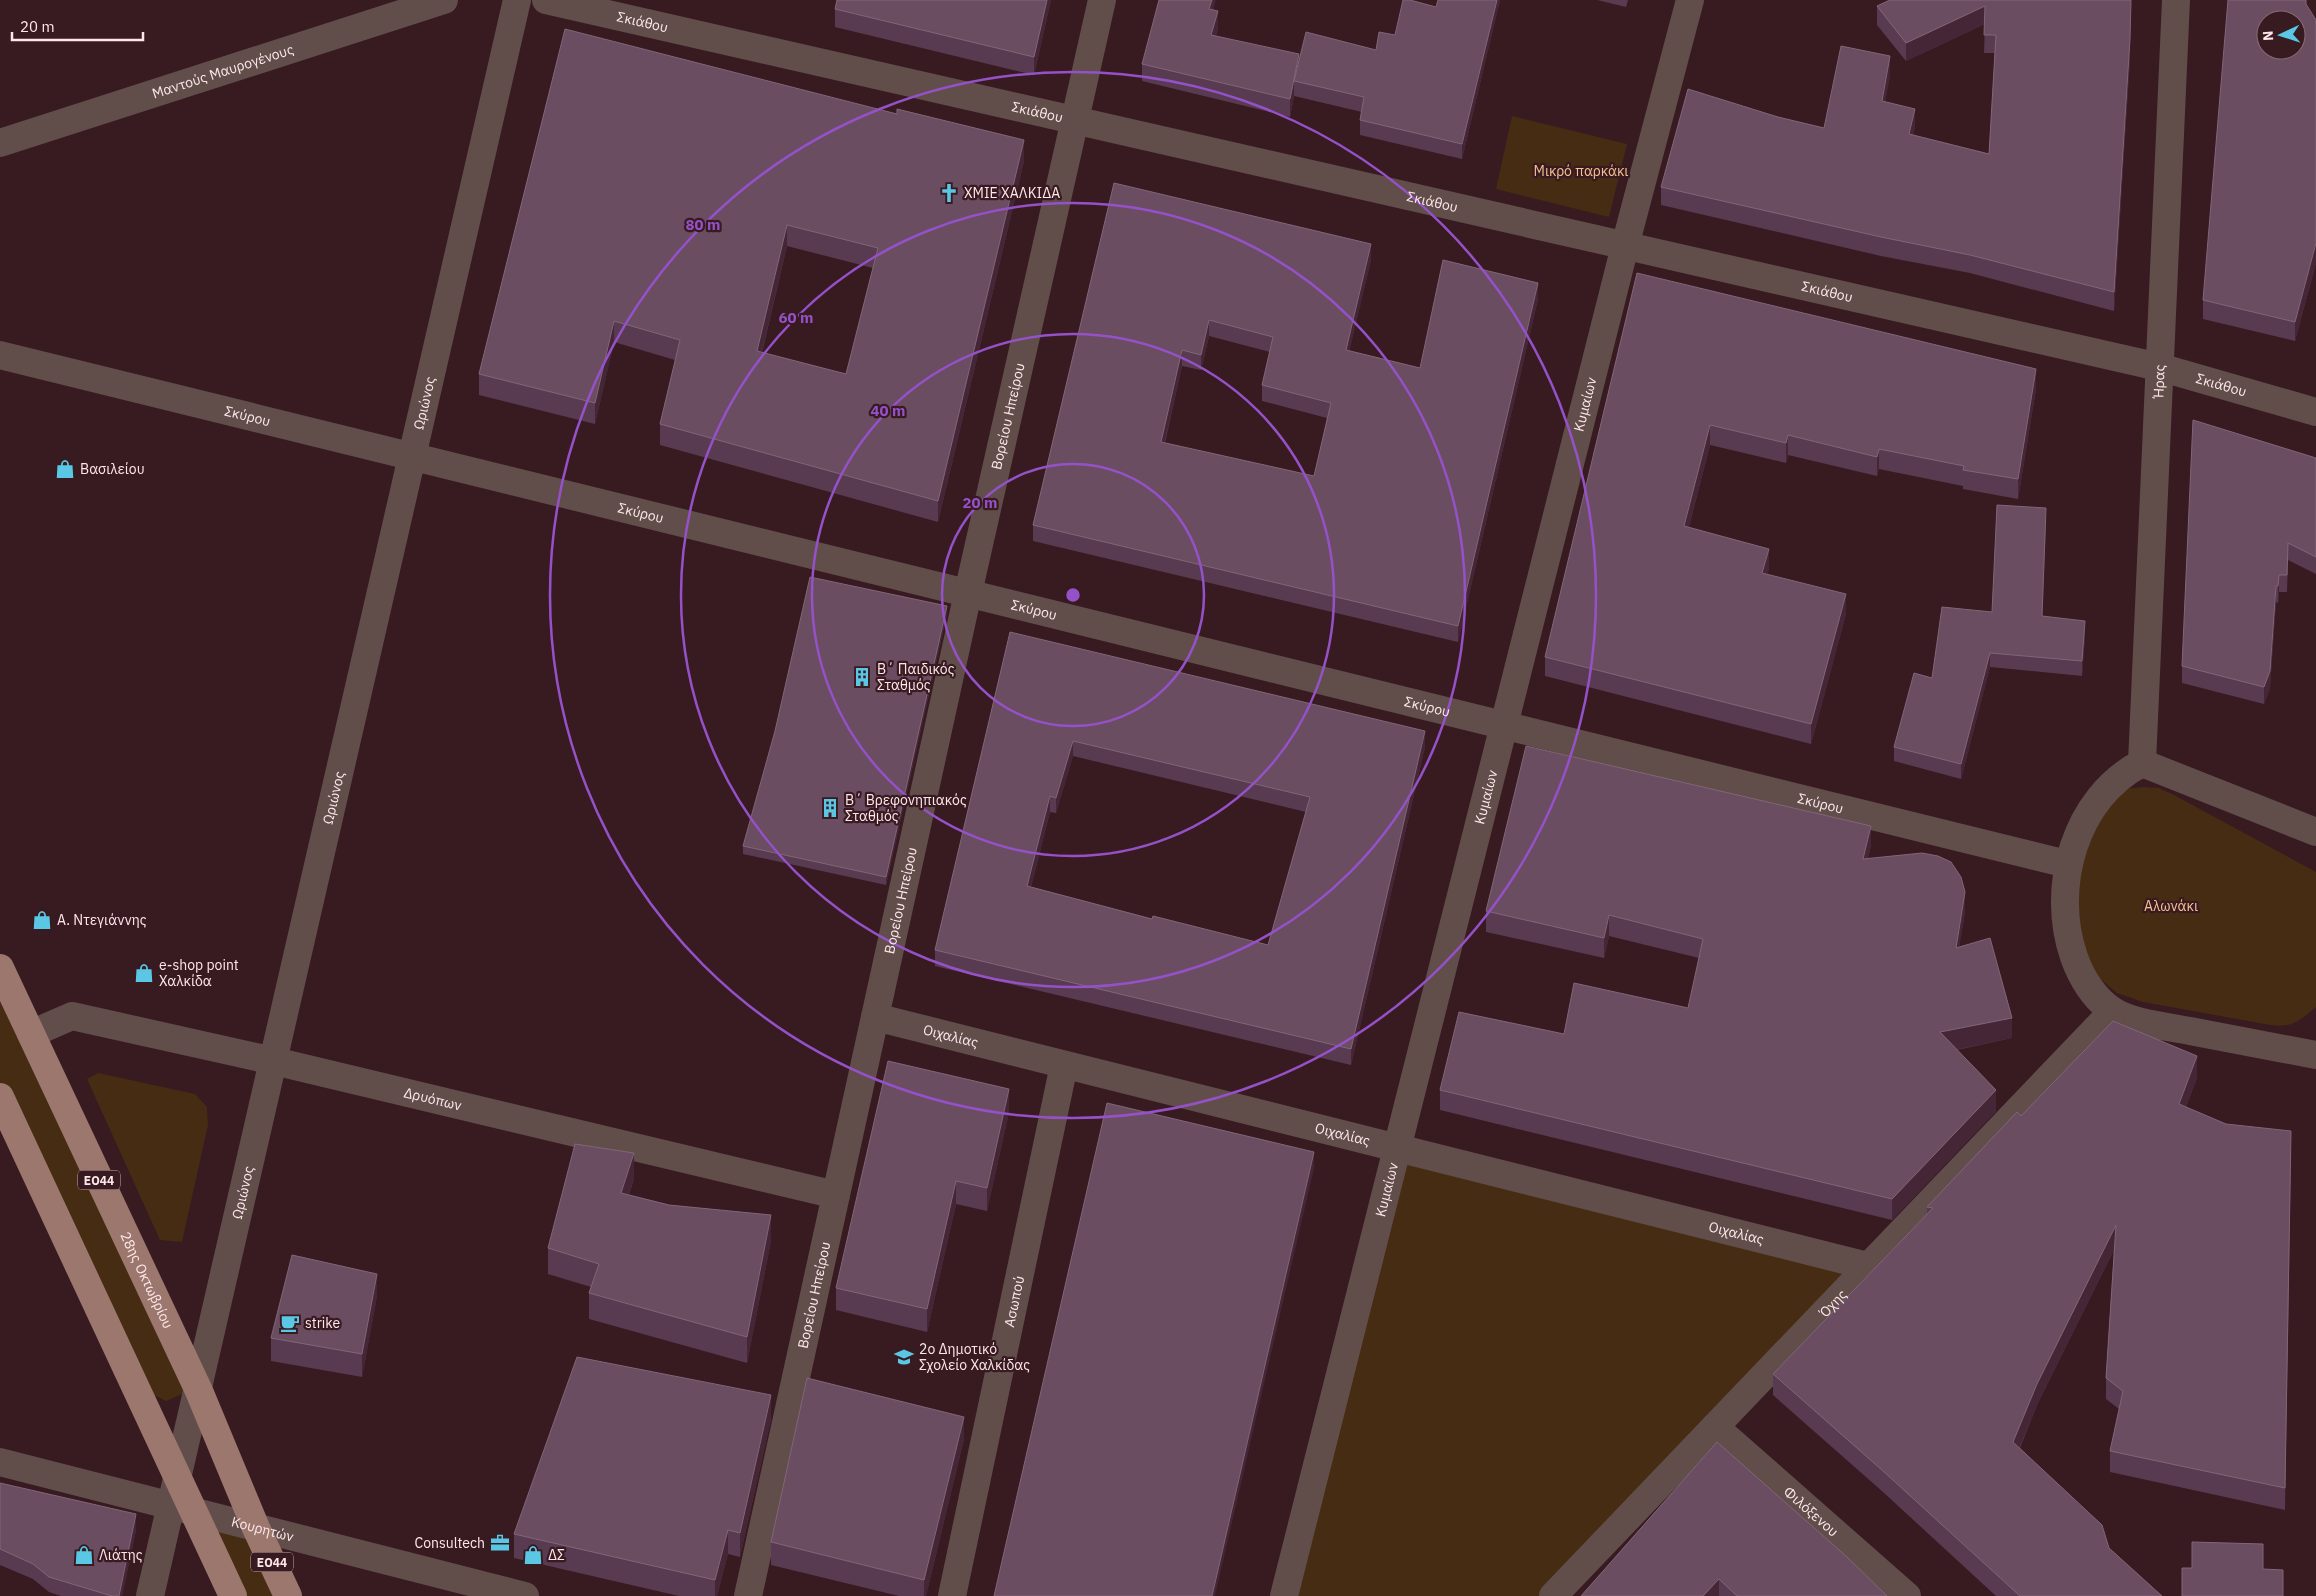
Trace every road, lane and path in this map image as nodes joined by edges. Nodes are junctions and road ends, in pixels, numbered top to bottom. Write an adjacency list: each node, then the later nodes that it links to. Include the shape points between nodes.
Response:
1 (444, 0): 8 (street, Μαντούς Μαυρογένους)
2 (517, 0): 13 (street, Ωριώνος)
3 (546, 0): 7 (street, Σκιάθου)
4 (1102, 0): 7 (street, Βορείου Ηπείρου)
5 (1690, 0): 9 (street, Κυμαίων)
6 (2176, 0): 11 (street, Ήρας)
7 (1075, 120): 9 (street, Σκιάθου); 14 (street, Βορείου Ηπείρου)
8 (0, 142)
9 (1625, 246): 11 (street, Σκιάθου); 15 (street, Κυμαίων)
10 (0, 355): 13 (street, Σκύρου)
11 (2159, 368): 12 (street, Σκιάθου); 16 (street, Ήρας)
12 (2316, 412)
13 (413, 456): 14 (street, Σκύρου); 24 (street, Ωριώνος)
14 (968, 593): 15 (street, Σκύρου); 21 (street, Βορείου Ηπείρου)
15 (1504, 725): 18 (street, Σκύρου); 27 (street, Κυμαίων)
16 (2142, 763): 17 (street); 18 (street, via 2115,780 2097,803 2082,827)
17 (2316, 832)
18 (2067, 864): 20 (street, via 2063,914 2068,941 2090,990)
19 (0, 968): 22 (main road, 28ης Οκτωβρίου / ΕΟ44)
20 (2113, 1011): 23 (street, via 2143,1022); 29 (street, Όχης)
21 (875, 1017): 25 (street, Οιχαλίας); 28 (street, Βορείου Ηπείρου)
22 (31, 1034): 24 (street, Δρυόπων, via 72,1016); 30 (main road, 28ης Οκτωβρίου / ΕΟ44)
23 (2316, 1055)
24 (274, 1062): 28 (street, Δρυόπων); 30 (street, Ωριώνος)
25 (1064, 1065): 27 (street, Οιχαλίας); 41 (street, Ασωπού)
26 (0, 1097): 33 (main road)
27 (1398, 1149): 29 (street, Οιχαλίας); 42 (street, Κυμαίων)
28 (836, 1196): 40 (street, Βορείου Ηπείρου)
29 (1868, 1266): 31 (street, Όχης)
30 (199, 1391): 33 (street, Ωριώνος); 35 (main road, 28ης Οκτωβρίου / ΕΟ44)
31 (1715, 1427): 43 (street, Όχης); 44 (street, Φιλόξενου)
32 (0, 1462): 34 (street, Κουρητών)
33 (179, 1475): 34 (main road)
34 (183, 1508): 35 (street, Κουρητών); 36 (street); 37 (main road)
35 (256, 1528): 38 (main road, 28ης Οκτωβρίου / ΕΟ44); 39 (street, Κουρητών)
36 (150, 1596)
37 (233, 1596)
38 (288, 1596)
39 (524, 1596)
40 (748, 1596)
41 (952, 1596)
42 (1284, 1596)
43 (1553, 1596)
44 (1907, 1596)

